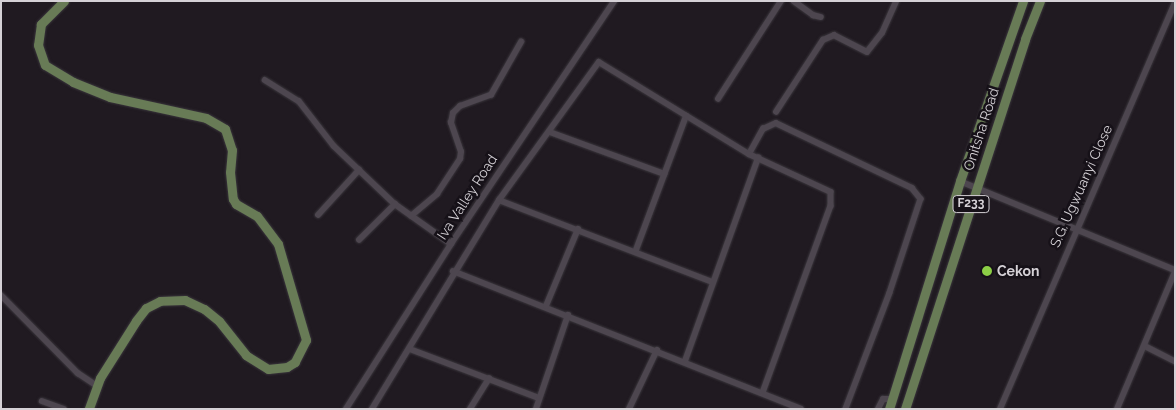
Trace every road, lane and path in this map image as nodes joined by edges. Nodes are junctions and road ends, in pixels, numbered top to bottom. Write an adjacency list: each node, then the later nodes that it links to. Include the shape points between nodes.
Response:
1 (64, 1): 43 (main road, via 41,24 38,45 45,65 73,82 110,97 206,118 225,129 232,150 233,199 257,216 278,244 306,340 301,356 295,362 287,368 268,369 246,355 219,321 204,309 185,300 160,301 140,315)
2 (614, 1): 29 (street, Iva Valley Road)
3 (781, 1): 12 (street)
4 (794, 1): 9 (street, via 813,16)
5 (896, 1): 13 (street, via 882,33 867,52 834,35 823,40)
6 (1022, 1): 20 (main road, Onitsha Road / F233)
7 (1040, 1): 21 (main road, Onitsha Road / F233)
8 (1175, 2): 26 (street, S.G. Ugwuanyi Close)
9 (821, 17)
10 (522, 42): 25 (street, via 491,95 460,106 453,113 451,124 461,152 460,159 437,194)
11 (266, 80): 18 (street, via 299,101 334,146)
12 (718, 99)
13 (776, 112)
14 (686, 116): 15 (street, via 599,62); 16 (street); 19 (street)
15 (550, 132): 19 (street); 22 (street)
16 (749, 154): 17 (street); 56 (street, via 763,129 776,122 912,188 920,199 890,293)
17 (758, 158): 33 (street); 44 (street, via 824,187 831,192 832,198)
18 (359, 170): 23 (street); 24 (street)
19 (665, 174): 30 (street)
20 (960, 182): 21 (street); 46 (main road, Onitsha Road / F233)
21 (977, 187): 26 (street); 59 (main road, Onitsha Road / F233)
22 (499, 200): 27 (street); 31 (street)
23 (395, 204): 25 (street); 28 (street)
24 (318, 215)
25 (412, 216): 29 (street)
26 (1076, 228): 32 (street); 60 (street, S.G. Ugwuanyi Close)
27 (578, 229): 30 (street); 35 (street)
28 (360, 240)
29 (451, 244): 50 (street, Iva Valley Road)
30 (636, 250): 33 (street)
31 (454, 271): 35 (street); 38 (street)
32 (1175, 271): 37 (street)
33 (713, 282): 40 (street)
34 (1, 295): 43 (street, via 78,373)
35 (546, 306): 36 (street)
36 (568, 315): 39 (street); 45 (street)
37 (1145, 346): 41 (street); 61 (street)
38 (410, 349): 42 (street); 51 (street)
39 (657, 350): 40 (street); 54 (street)
40 (685, 361): 44 (street)
41 (1175, 361)
42 (489, 379): 45 (street); 52 (street)
43 (97, 386): 49 (main road)
44 (763, 393): 55 (street)
45 (539, 398): 53 (street)
46 (892, 399): 57 (street, via 883,399); 58 (main road, Onitsha Road / F233)
47 (42, 401): 48 (street)
48 (64, 409)
49 (89, 409)
50 (346, 409)
51 (372, 409)
52 (470, 409)
53 (536, 409)
54 (629, 409)
55 (801, 409)
56 (846, 409)
57 (878, 409)
58 (889, 409)
59 (905, 409)
60 (1000, 409)
61 (1117, 409)

